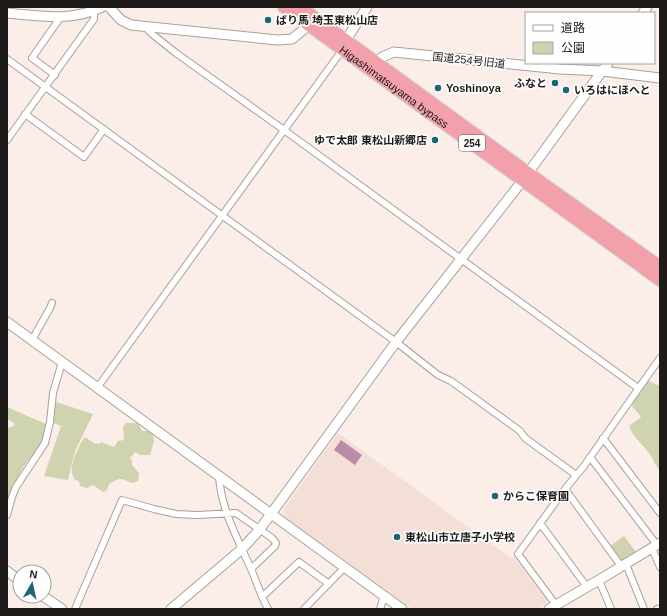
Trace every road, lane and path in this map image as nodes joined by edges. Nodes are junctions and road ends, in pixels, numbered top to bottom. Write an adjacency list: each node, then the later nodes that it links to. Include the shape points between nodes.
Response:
1 (108, 7): 9 (street, via 126,23)
2 (284, 7): 8 (highway, Higashimatsuyama bypass / 254)
3 (300, 7): 10 (highway, Higashimatsuyama bypass / 254)
4 (367, 7): 10 (street)
5 (98, 9): 7 (street); 15 (street)
6 (7, 13): 7 (street)
7 (60, 18): 15 (street, via 32,58)
8 (309, 25): 9 (street, via 292,39 277,40); 10 (highway, Higashimatsuyama bypass / 254)
9 (144, 26): 20 (street, via 176,53)
10 (344, 45): 12 (highway, Higashimatsuyama bypass / 254); 20 (street); 22 (highway, Higashimatsuyama bypass / 254)
11 (7, 59): 17 (street)
12 (377, 64): 14 (street, 国道254号旧道, via 382,57 394,52); 22 (highway, Higashimatsuyama bypass / 254)
13 (607, 64): 14 (street)
14 (602, 71): 16 (street, 国道254号旧道); 22 (street)
15 (55, 74): 17 (street)
16 (660, 78)
17 (45, 87): 18 (street); 19 (street)
18 (26, 114): 19 (street, via 84,157); 21 (street)
19 (104, 129): 23 (street)
20 (284, 130): 23 (street); 24 (street)
21 (7, 140)
22 (525, 177): 24 (street); 25 (highway, Higashimatsuyama bypass / 254); 26 (highway, Higashimatsuyama bypass / 254)
23 (222, 216): 30 (street); 33 (street)
24 (460, 258): 30 (street); 34 (street)
25 (660, 267)
26 (660, 280)
27 (52, 303): 29 (street)
28 (7, 322): 29 (street)
29 (32, 340): 32 (street)
30 (396, 342): 37 (street, via 438,375 451,381 520,431 525,438); 42 (street)
31 (660, 358): 34 (street)
32 (62, 362): 33 (street); 43 (street, via 53,393 45,443 16,487)
33 (97, 388): 38 (street)
34 (638, 388): 35 (street)
35 (604, 438): 36 (street); 41 (street)
36 (590, 457): 37 (street); 46 (street)
37 (576, 475): 39 (street)
38 (219, 476): 40 (street); 42 (street)
39 (565, 489): 44 (street); 48 (street)
40 (226, 513): 45 (street, via 236,513); 47 (street); 61 (street, via 176,514 122,500)
41 (660, 513)
42 (272, 514): 45 (street); 49 (street)
43 (7, 515)
44 (540, 523): 54 (street); 58 (street, via 518,554)
45 (260, 529): 47 (street); 51 (street, via 274,540 275,546)
46 (656, 545): 48 (street); 50 (street)
47 (242, 549): 51 (street); 62 (street)
48 (623, 565): 52 (street); 68 (street)
49 (345, 567): 53 (street); 55 (street)
50 (660, 567)
51 (251, 570): 56 (street)
52 (599, 580): 54 (street); 67 (street)
53 (330, 584): 56 (street, via 299,562); 64 (street)
54 (587, 587): 58 (street)
55 (384, 596): 65 (street); 66 (street)
56 (262, 597): 63 (street)
57 (52, 602): 60 (street)
58 (553, 607)
59 (660, 608): 69 (street)
60 (62, 609)
61 (75, 609)
62 (171, 609)
63 (268, 609)
64 (304, 609)
65 (380, 609)
66 (402, 609)
67 (611, 609)
68 (644, 609)
69 (657, 609)

